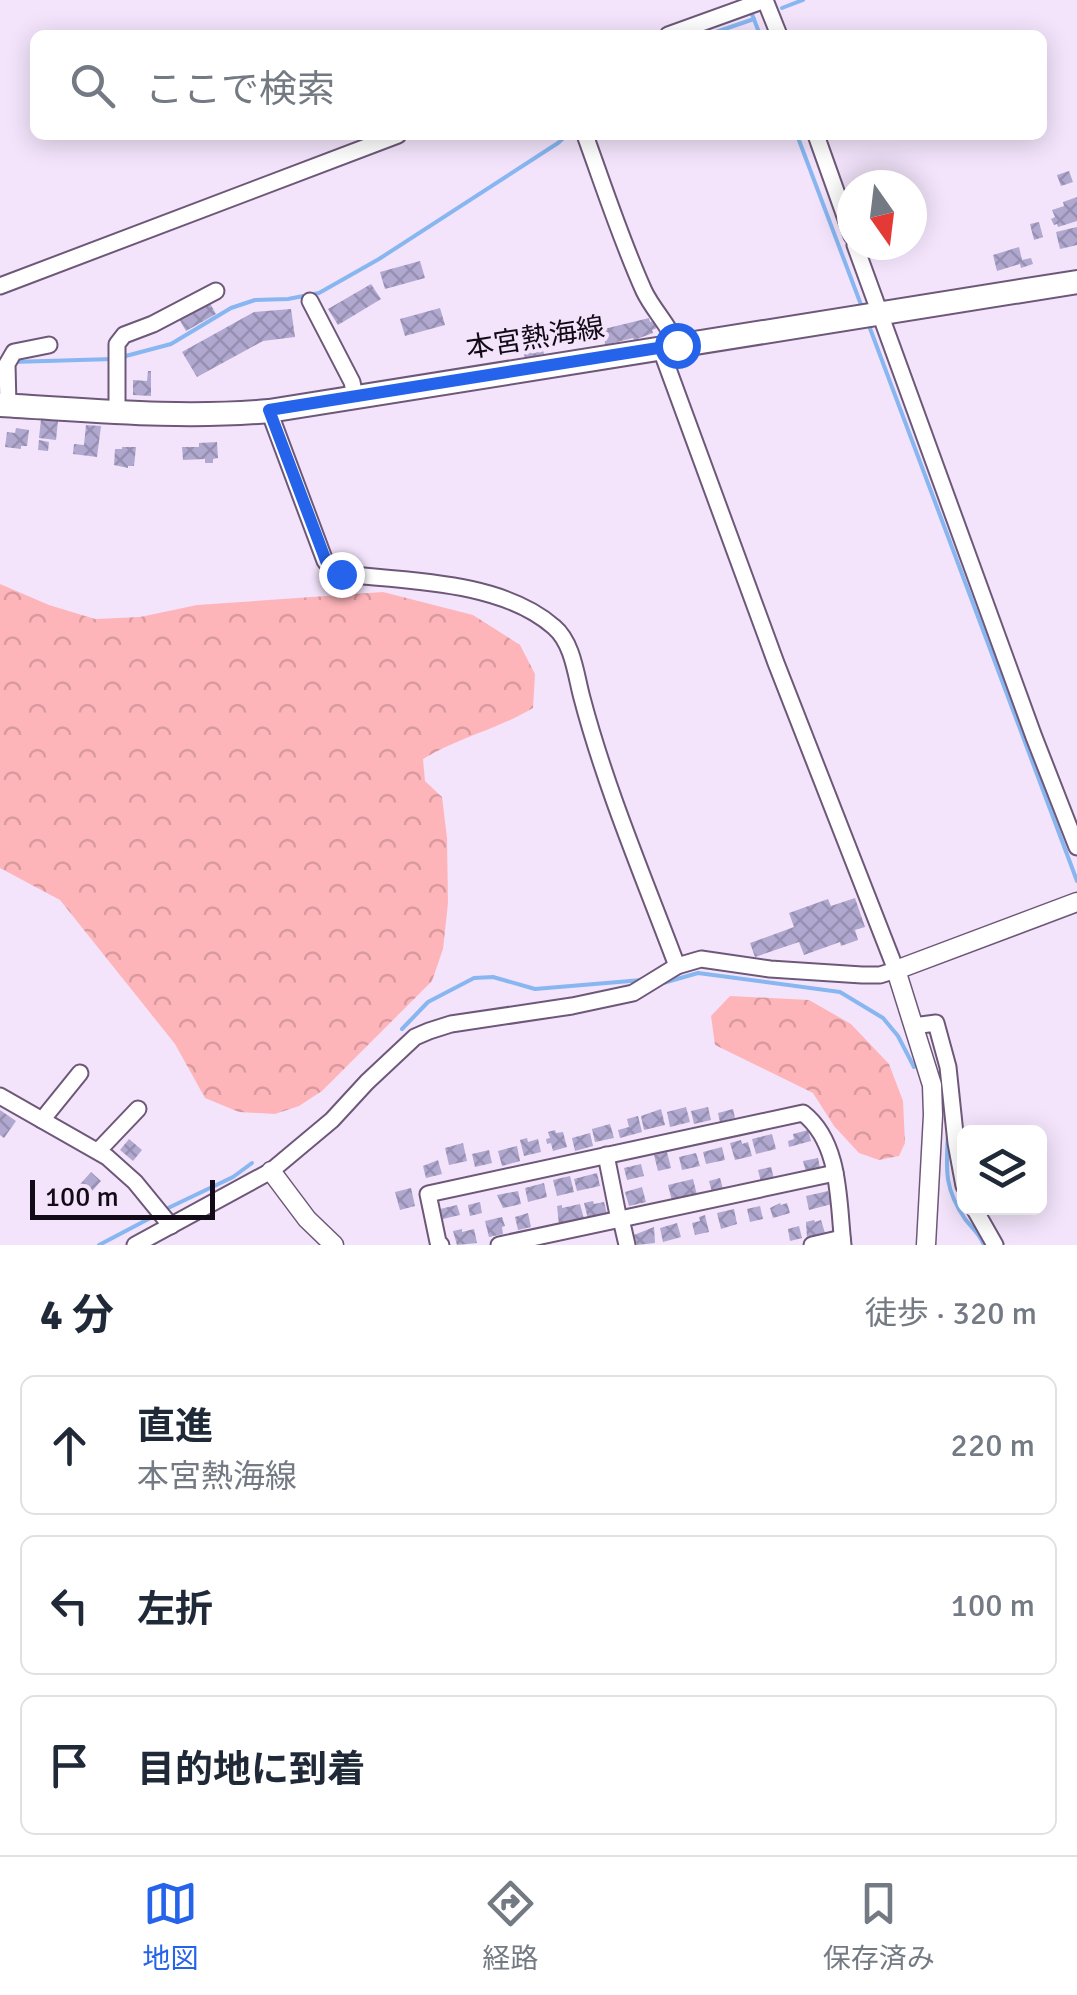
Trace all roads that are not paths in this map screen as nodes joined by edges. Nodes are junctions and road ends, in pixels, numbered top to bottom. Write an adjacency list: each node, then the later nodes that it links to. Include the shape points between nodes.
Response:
1 (765, 0): 2 (street); 3 (street); 4 (street)
2 (780, 0)
3 (682, 30)
4 (777, 30)
5 (385, 140): 11 (street)
6 (587, 140): 16 (street, via 634,270 673,334)
7 (818, 140): 8 (street)
8 (837, 194)
9 (861, 260): 14 (street)
10 (1077, 282): 14 (main road, 本宮熱海線)
11 (0, 286)
12 (216, 291): 20 (street, via 124,335 117,344)
13 (310, 301): 17 (street)
14 (880, 312): 16 (main road, 本宮熱海線); 21 (street)
15 (49, 345): 18 (street, via 14,352)
16 (669, 346): 17 (main road, 本宮熱海線); 24 (street, via 769,644)
17 (356, 396): 19 (main road, 本宮熱海線)
18 (4, 405): 20 (main road, 本宮熱海線)
19 (269, 410): 20 (main road, 本宮熱海線); 23 (street, via 333,570 486,593 556,628)
20 (117, 412)
21 (1077, 847)
22 (1074, 903): 24 (street)
23 (676, 966): 24 (street, via 702,959 770,970); 33 (street, via 633,993 451,1024 415,1038)
24 (896, 970): 25 (street)
25 (913, 1026): 30 (street, via 936,1023); 45 (street, via 932,1085)
26 (80, 1073): 29 (street)
27 (0, 1096): 29 (street)
28 (138, 1110): 31 (street)
29 (42, 1120): 31 (street)
30 (957, 1148)
31 (98, 1151): 37 (street)
32 (606, 1155): 34 (street, via 803,1113 825,1141); 36 (street); 41 (street, via 428,1194)
33 (271, 1171): 37 (street); 40 (street)
34 (835, 1173): 36 (street); 38 (street)
35 (978, 1215): 46 (street)
36 (620, 1219): 42 (street); 43 (street)
37 (171, 1226): 39 (street)
38 (843, 1242): 44 (street)
39 (134, 1245)
40 (334, 1245)
41 (440, 1245)
42 (499, 1245)
43 (627, 1245)
44 (812, 1245)
45 (926, 1245)
46 (996, 1245)

